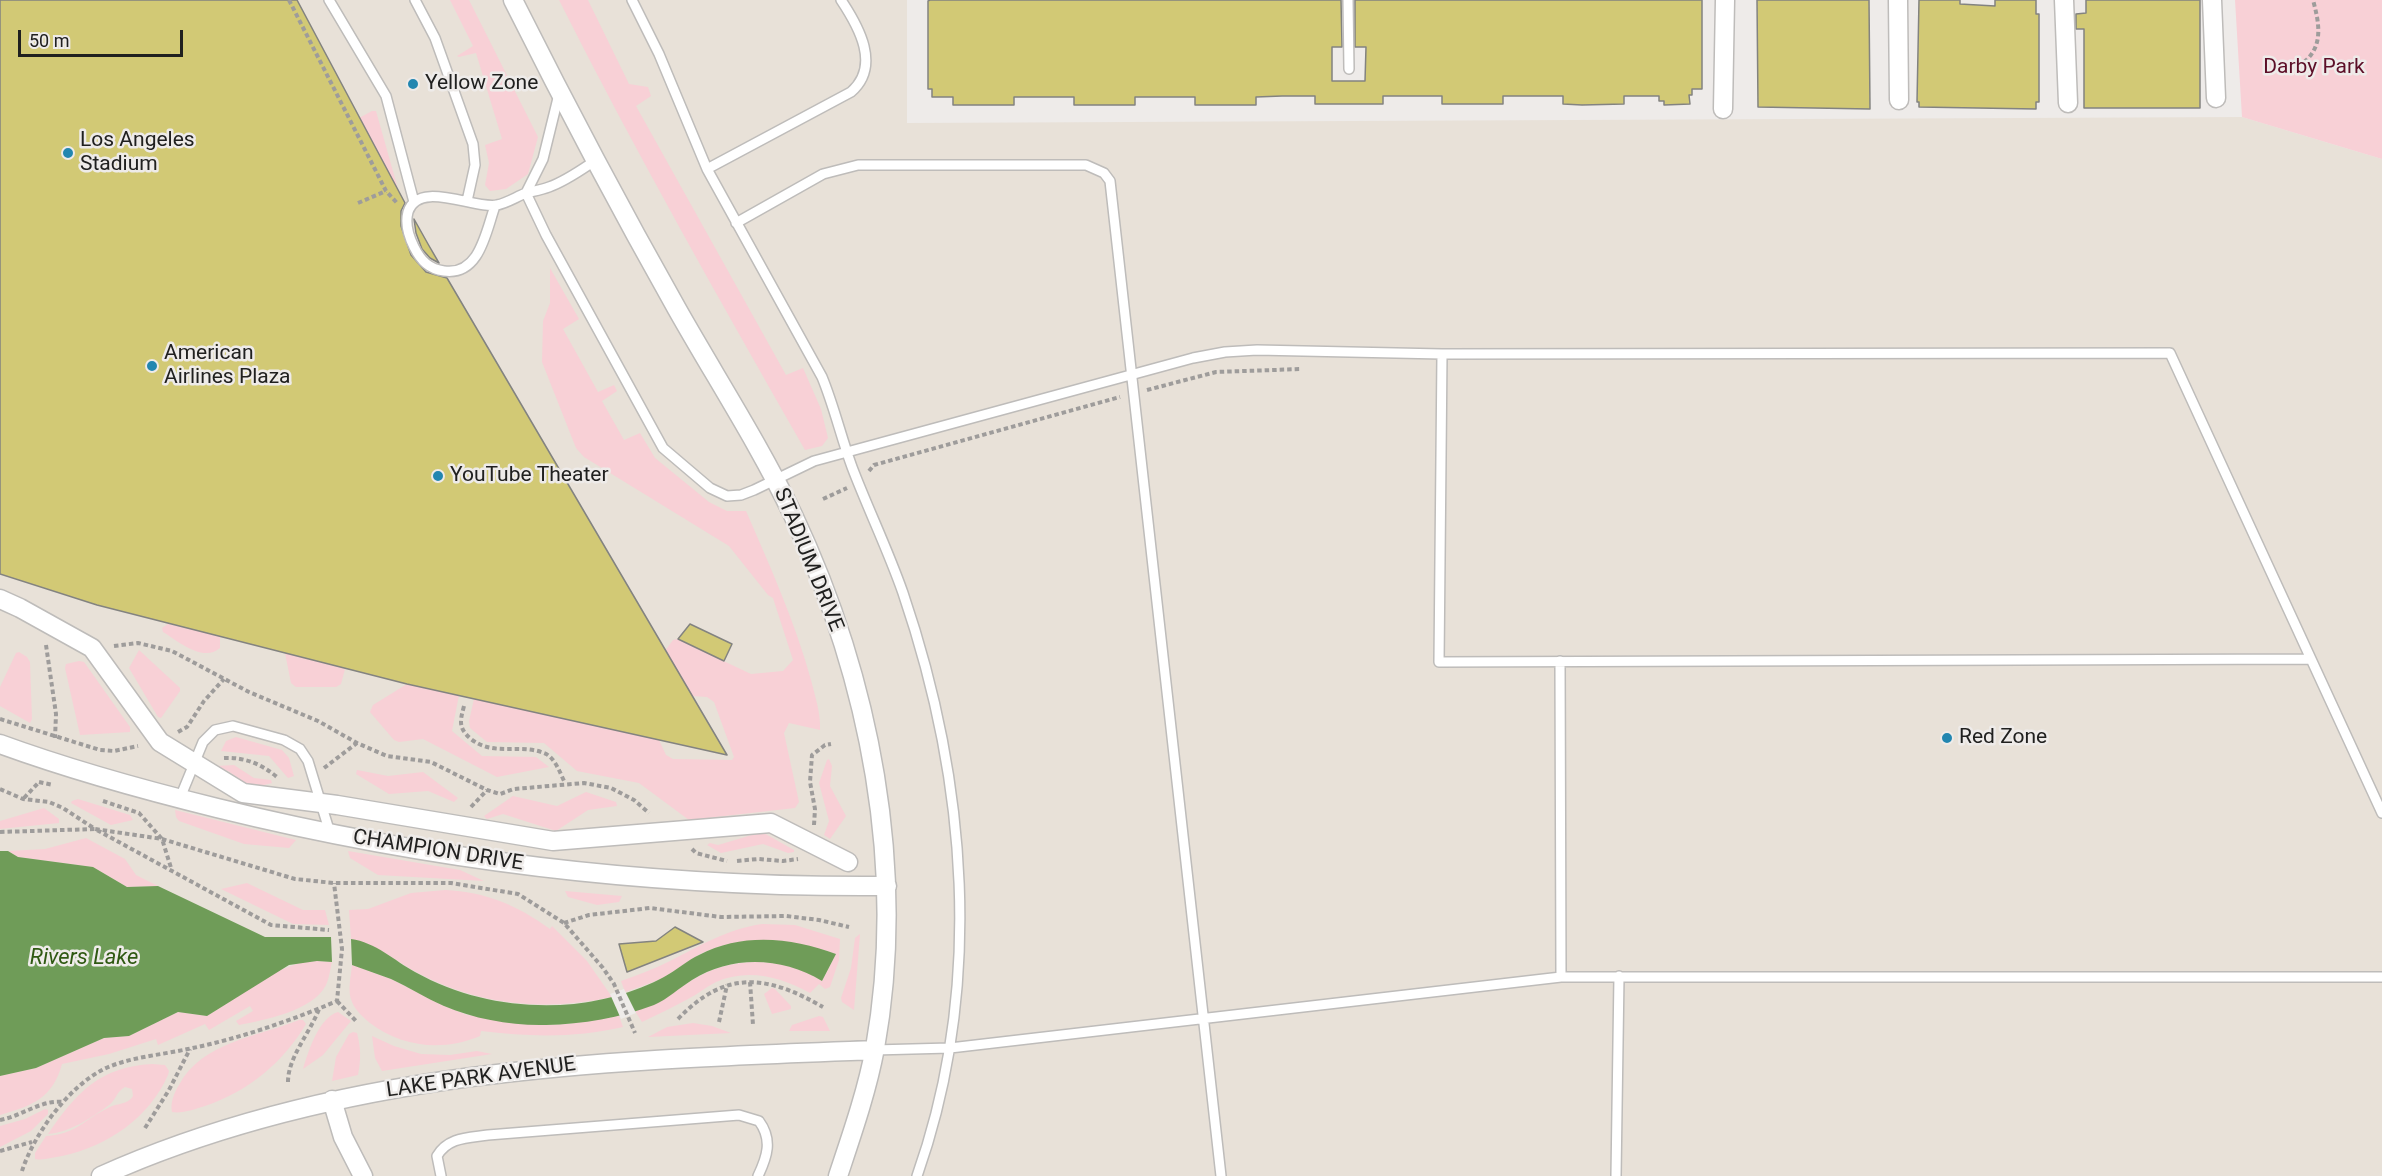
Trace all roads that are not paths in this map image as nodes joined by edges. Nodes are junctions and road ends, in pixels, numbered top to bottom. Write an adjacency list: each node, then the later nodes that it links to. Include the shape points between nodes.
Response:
1 (329, 0): 21 (lane, via 386,96)
2 (415, 0): 20 (lane, via 435,38 473,144 475,165)
3 (513, 0): 12 (street, STADIUM DRIVE)
4 (632, 0): 18 (lane)
5 (841, 0): 18 (lane, via 854,20 865,51 862,81 851,92)
6 (1348, 0): 11 (lane)
7 (1725, 0): 16 (street)
8 (1898, 0): 14 (street)
9 (2064, 0): 15 (street)
10 (2212, 0): 13 (street)
11 (1349, 69)
12 (560, 92): 17 (street, STADIUM DRIVE); 19 (lane, via 543,159)
13 (2216, 98)
14 (1899, 100)
15 (2068, 103)
16 (1723, 109)
17 (596, 160): 19 (lane, via 565,180); 27 (street, STADIUM DRIVE)
18 (707, 169): 23 (lane)
19 (526, 194): 22 (lane); 27 (lane, via 663,448 720,494 741,495)
20 (466, 201): 21 (lane, via 437,197); 22 (lane)
21 (414, 202): 22 (lane, via 407,214 408,231 421,259 432,269 448,272 470,265)
22 (495, 206)
23 (736, 223): 25 (lane, via 824,174 846,166 1095,168 1104,173 1112,190); 26 (lane, via 822,377)
24 (1442, 354): 25 (lane, via 1225,352); 29 (lane, via 2170,353); 30 (lane, via 1439,662)
25 (1132, 376): 26 (lane); 42 (lane)
26 (847, 453): 27 (lane, via 809,462); 43 (lane, via 903,594 942,738 956,824 961,894)
27 (775, 480): 38 (street, STADIUM DRIVE, via 819,578 849,667 876,778)
28 (0, 599): 32 (street, via 93,648 160,742)
29 (2311, 660): 30 (lane); 35 (lane)
30 (1560, 661): 40 (lane)
31 (0, 744): 33 (street, CHAMPION DRIVE)
32 (194, 763): 33 (lane); 34 (street, via 243,793); 34 (lane, via 209,734 223,727 233,726 284,740 300,748 308,761)
33 (180, 798): 36 (street, CHAMPION DRIVE)
34 (321, 803): 36 (lane); 37 (street, via 553,841 771,823)
35 (2382, 813)
36 (331, 834): 38 (street, CHAMPION DRIVE, via 464,857 604,874 737,883)
37 (848, 862)
38 (887, 886): 44 (street, STADIUM DRIVE, via 888,930)
39 (1619, 976): 40 (lane); 41 (lane); 53 (lane)
40 (1561, 977): 42 (lane)
41 (2382, 977)
42 (1203, 1018): 43 (lane); 52 (lane)
43 (950, 1048): 44 (lane); 51 (lane)
44 (874, 1050): 45 (street, LAKE PARK AVENUE, via 601,1062); 50 (street, STADIUM DRIVE)
45 (332, 1100): 46 (street, LAKE PARK AVENUE, via 202,1136); 47 (street)
46 (100, 1176)
47 (363, 1176)
48 (441, 1176): 49 (lane, via 437,1156 452,1141 739,1115 754,1118 768,1135 767,1153)
49 (758, 1176)
50 (838, 1176)
51 (916, 1176)
52 (1221, 1176)
53 (1617, 1176)

